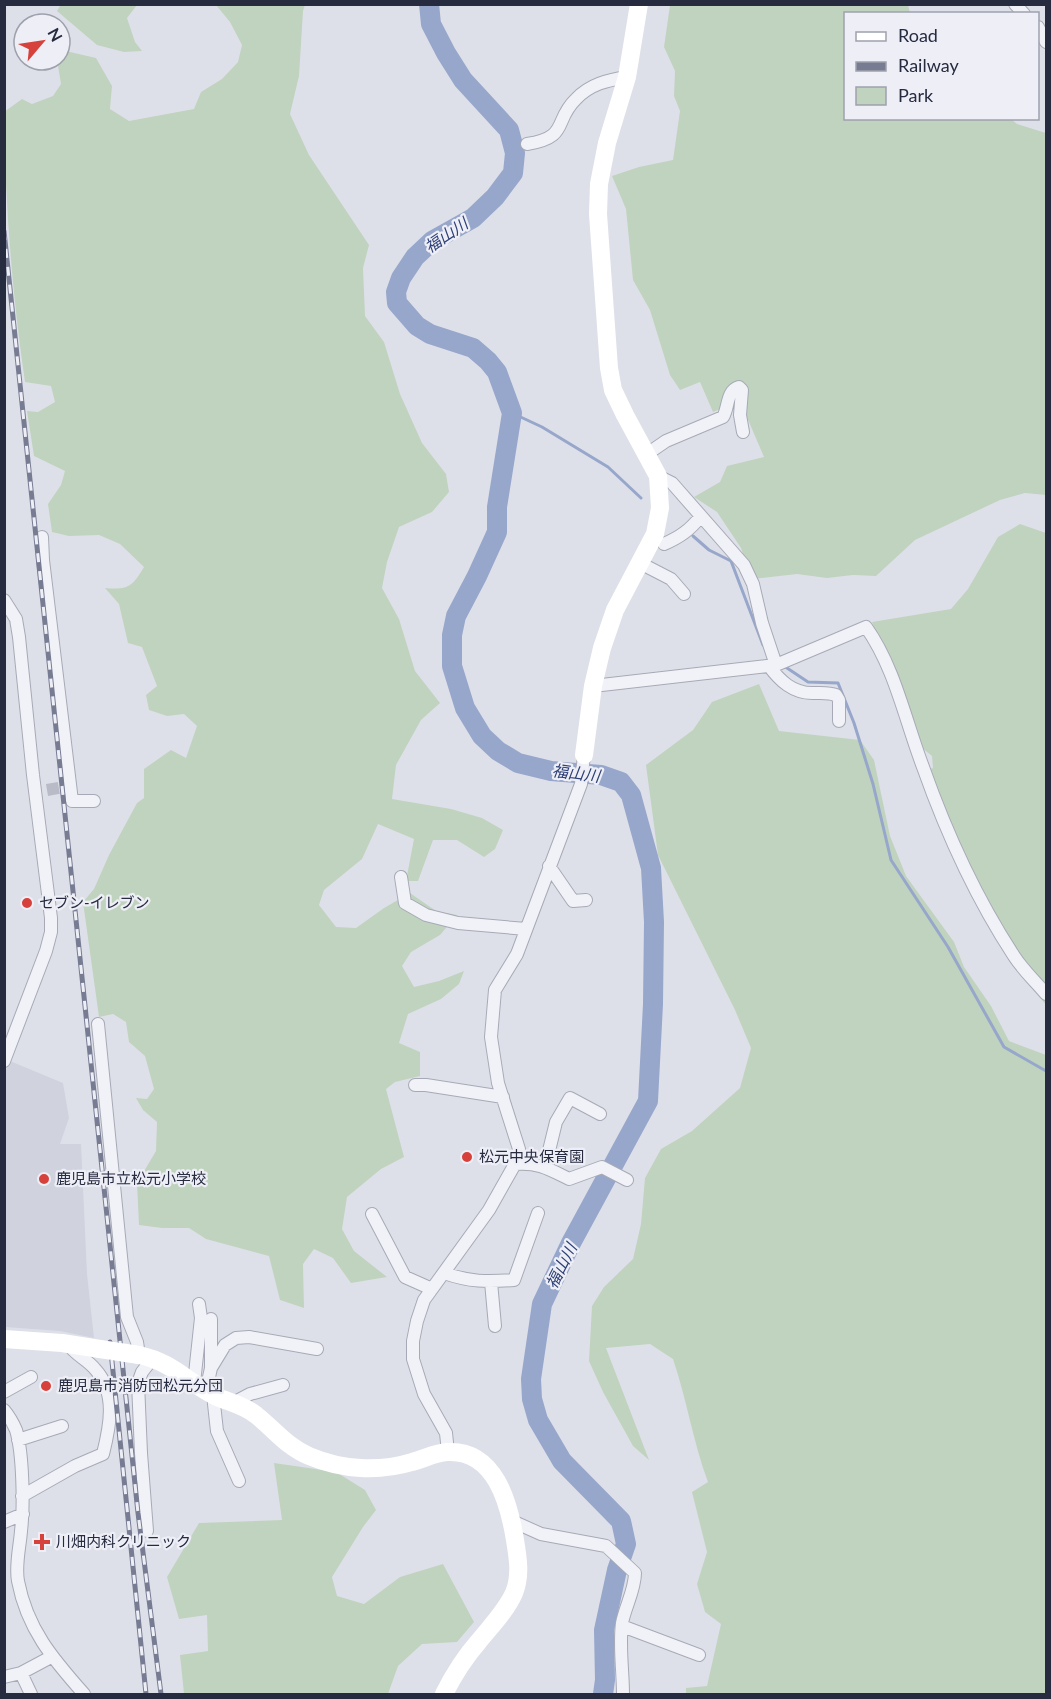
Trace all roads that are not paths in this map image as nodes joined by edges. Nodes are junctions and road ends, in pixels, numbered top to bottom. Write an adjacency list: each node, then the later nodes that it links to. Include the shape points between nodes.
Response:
1 (639, 4): 4 (street)
2 (1039, 29): 3 (street)
3 (1047, 42)
4 (627, 77): 5 (street, via 591,87 575,99 556,134); 7 (street, via 602,163 598,214 613,390)
5 (527, 144)
6 (743, 432): 7 (street, via 739,387 730,393 723,417 666,441)
7 (647, 454): 8 (street)
8 (658, 476): 9 (street, via 672,483); 12 (street, via 660,508 655,534)
9 (701, 516): 11 (street, via 683,536); 15 (street, via 744,565 753,584)
10 (42, 537): 19 (street, via 72,801)
11 (664, 544)
12 (640, 563): 13 (street, via 671,579); 16 (street, via 615,610)
13 (684, 594)
14 (4, 600): 26 (street, via 16,619 19,637 41,791 51,918 46,951)
15 (772, 666): 16 (street); 17 (street, via 778,679 803,693 836,695); 24 (street, via 866,627 878,645 933,793 976,890 1015,958)
16 (594, 686): 18 (street)
17 (839, 721)
18 (584, 755): 20 (street, via 581,784)
19 (94, 801)
20 (549, 866): 22 (street, via 573,901); 23 (street)
21 (401, 877): 23 (street, via 405,903 426,915 458,923)
22 (586, 900)
23 (526, 929): 28 (street, via 517,954 495,990 491,1037)
24 (1047, 994)
25 (98, 1024): 44 (street, via 127,1317)
26 (4, 1061)
27 (416, 1085): 28 (street)
28 (503, 1097): 30 (street, via 519,1149)
29 (600, 1114): 31 (street, via 570,1098 556,1122)
30 (515, 1164): 31 (street); 35 (street, via 489,1210)
31 (545, 1167): 32 (street, via 569,1179 602,1167)
32 (627, 1180)
33 (537, 1213): 36 (street, via 513,1280)
34 (372, 1214): 37 (street, via 405,1278)
35 (444, 1273): 36 (street, via 463,1280); 37 (street)
36 (491, 1282): 40 (street)
37 (432, 1289): 54 (street, via 417,1321 413,1359 424,1394 446,1433)
38 (199, 1304): 48 (street)
39 (211, 1319): 45 (street)
40 (495, 1326)
41 (4, 1339): 42 (street)
42 (68, 1344): 44 (street, bridge); 56 (street, via 94,1367 104,1382 110,1425 103,1454)
43 (316, 1349): 45 (street, via 236,1338 225,1345)
44 (146, 1357): 48 (street, via 168,1365); 60 (street, via 138,1383)
45 (212, 1368): 48 (street)
46 (31, 1377): 49 (street)
47 (283, 1385): 50 (street)
48 (204, 1390): 50 (street); 55 (street)
49 (4, 1392)
50 (233, 1403): 54 (street, via 253,1412 295,1449 325,1461 386,1468)
51 (4, 1410): 53 (street)
52 (62, 1426): 53 (street)
53 (18, 1440): 56 (street)
54 (448, 1452): 58 (street, via 477,1459 492,1472)
55 (239, 1481)
56 (22, 1496): 57 (street)
57 (23, 1514): 59 (street); 62 (street)
58 (512, 1521): 63 (street, via 542,1534 606,1546 635,1573); 70 (street, via 518,1562 514,1592 456,1672)
59 (4, 1522)
60 (147, 1531)
61 (4, 1568): 62 (street)
62 (18, 1568): 65 (street, via 29,1619)
63 (622, 1626): 64 (street); 71 (street)
64 (699, 1655)
65 (51, 1657): 66 (street); 69 (street)
66 (21, 1673): 67 (street); 68 (street)
67 (4, 1677)
68 (31, 1695)
69 (84, 1695)
70 (444, 1695)
71 (623, 1695)

